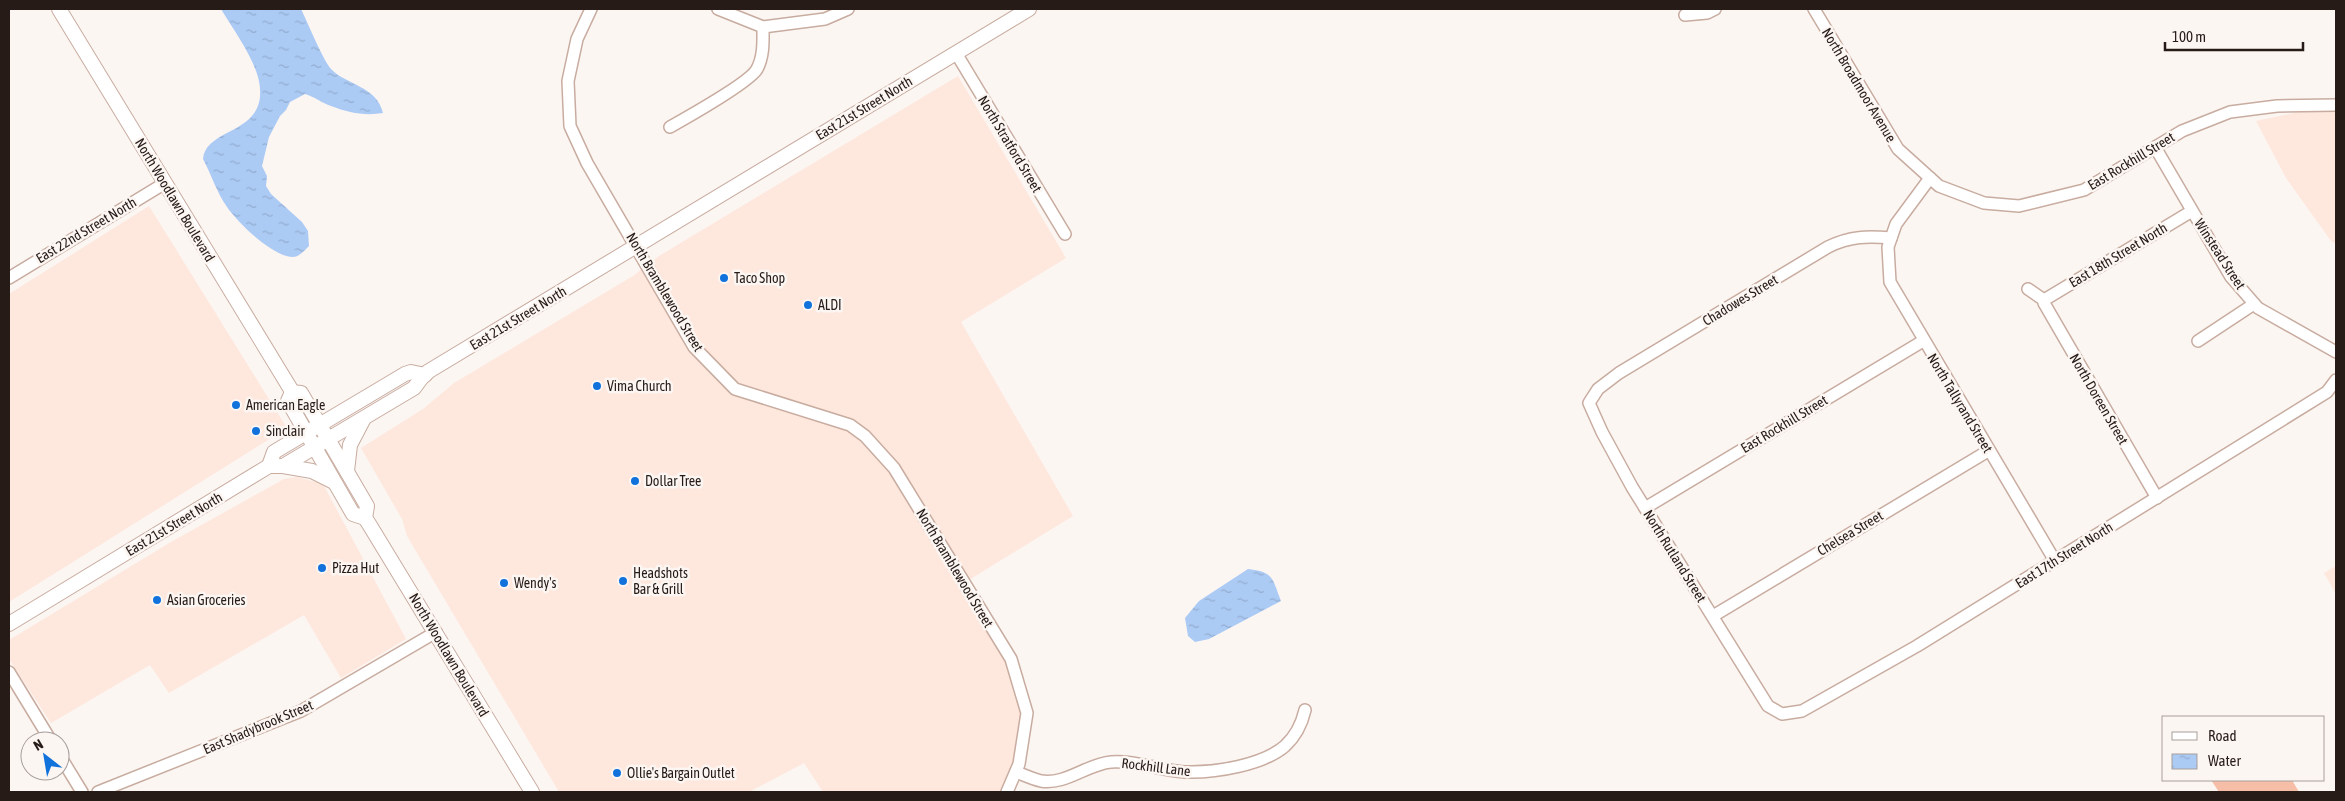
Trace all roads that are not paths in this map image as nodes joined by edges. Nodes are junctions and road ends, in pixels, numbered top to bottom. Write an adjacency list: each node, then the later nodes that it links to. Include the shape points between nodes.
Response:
1 (59, 9): 15 (main road, North Woodlawn Boulevard)
2 (591, 9): 19 (street, North Bramblewood Street, via 577,39 568,81 570,126)
3 (718, 9): 9 (street)
4 (848, 9): 9 (street, via 824,19)
5 (1030, 9): 10 (main road, East 21st Street North)
6 (1715, 9): 8 (street)
7 (1814, 9): 14 (street, North Broadmoor Avenue, via 1898,149)
8 (1685, 15)
9 (763, 27): 12 (street, via 763,52 757,70 715,101)
10 (956, 53): 17 (street, North Stratford Street); 19 (main road, East 21st Street North)
11 (2336, 105): 13 (street, East Rockhill Street, via 2277,106 2230,112 2182,131)
12 (670, 127)
13 (2155, 147): 14 (street, East Rockhill Street, via 2084,190 2019,206 1984,203 1938,186); 16 (street, Winstead Street)
14 (1930, 178): 18 (street, via 1896,224)
15 (164, 183): 20 (street, East 22nd Street North); 30 (main road, North Woodlawn Boulevard)
16 (2192, 211): 22 (street, East 18th Street North); 23 (street, Winstead Street, via 2231,277)
17 (1064, 234)
18 (1891, 238): 24 (street, North Tallyrand Street, via 1888,247 1890,282); 29 (street, Chadowes Street, via 1843,239 1619,373)
19 (637, 246): 27 (main road, East 21st Street North); 52 (street, North Bramblewood Street, via 694,347 735,389 850,425 865,436 894,468 1011,659 1027,713)
20 (9, 278)
21 (2028, 289): 22 (street)
22 (2044, 300): 40 (street, North Doreen Street)
23 (2254, 304): 25 (street); 26 (street, Winstead Street)
24 (1924, 341): 36 (street, North Tallyrand Street); 41 (street, East Rockhill Street)
25 (2198, 341)
26 (2336, 352)
27 (425, 374): 31 (main road, East 21st Street North, via 414,388); 32 (main road, via 405,374)
28 (2336, 380): 40 (street, East 17th Street North, via 2327,392)
29 (1598, 389): 41 (street, North Rutland Street, via 1590,403 1602,432)
30 (292, 392): 32 (main road, North Woodlawn Boulevard, via 301,393); 33 (main road, North Woodlawn Boulevard, via 288,401)
31 (365, 417): 34 (main road, East 21st Street North); 38 (main road, via 350,445)
32 (320, 425): 33 (main road); 34 (main road, North Woodlawn Boulevard)
33 (306, 432): 35 (main road, North Woodlawn Boulevard); 37 (main road, via 274,452)
34 (328, 439): 35 (main road, East 21st Street North); 38 (main road, North Woodlawn Boulevard)
35 (315, 447): 37 (main road, East 21st Street North); 39 (main road, North Woodlawn Boulevard)
36 (1988, 450): 43 (street, North Tallyrand Street); 44 (street, Chelsea Street)
37 (276, 466): 39 (main road, via 312,471); 45 (main road, East 21st Street North)
38 (348, 471): 42 (main road, North Woodlawn Boulevard, via 367,506)
39 (335, 483): 42 (main road, North Woodlawn Boulevard, via 353,514)
40 (2157, 498): 43 (street, East 17th Street North)
41 (1645, 508): 44 (street, North Rutland Street)
42 (365, 518): 46 (main road, North Woodlawn Boulevard)
43 (2055, 561): 49 (street, East 17th Street North, via 1810,707)
44 (1713, 616): 49 (street, North Rutland Street, via 1768,706)
45 (9, 624)
46 (436, 632): 54 (street, East Shadybrook Street, via 300,711); 55 (main road, North Woodlawn Boulevard)
47 (9, 672): 50 (street)
48 (1305, 710): 52 (street, Rockhill Lane, via 1296,733 1285,746 1242,766 1186,772 1113,762 1096,764 1052,781)
49 (1782, 714)
50 (45, 731)
51 (70, 772): 53 (street)
52 (1016, 772): 56 (street, North Bramblewood Street)
53 (82, 792)
54 (98, 792)
55 (532, 792)
56 (1007, 792)

